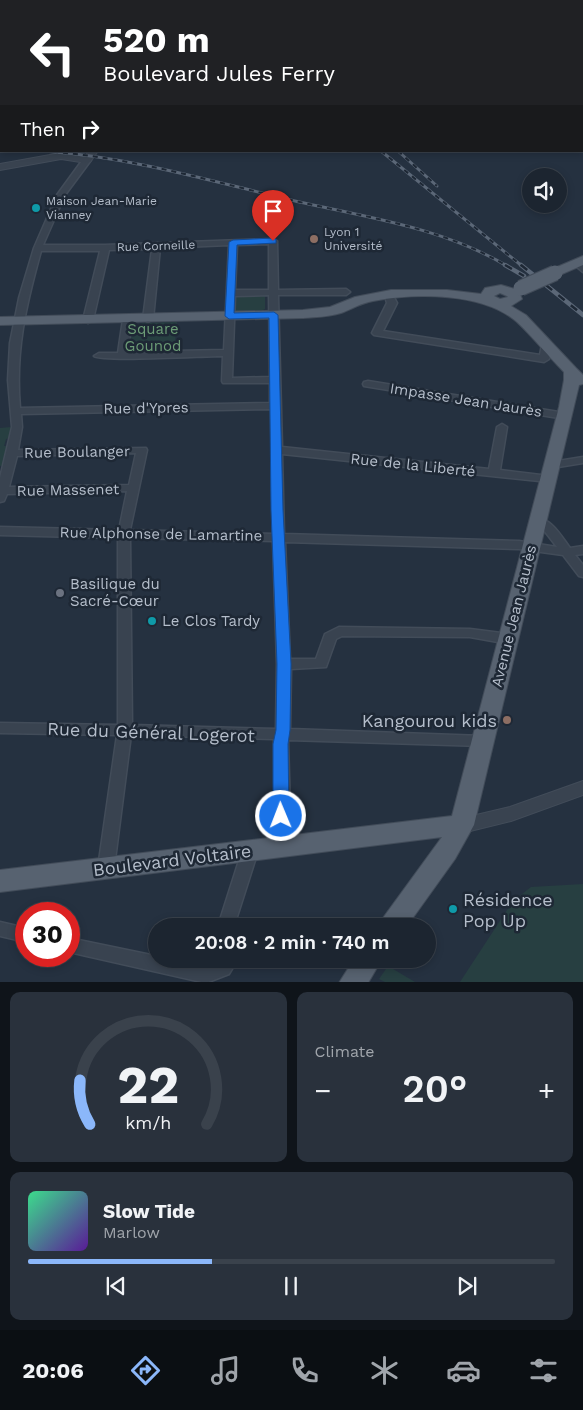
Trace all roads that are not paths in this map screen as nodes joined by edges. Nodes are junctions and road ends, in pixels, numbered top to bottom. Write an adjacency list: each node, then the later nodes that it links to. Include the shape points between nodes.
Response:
1 (91, 155): 2 (street, via 56,156); 5 (street, via 61,195)
2 (0, 167)
3 (233, 242): 4 (street, Rue Corneille); 9 (street); 10 (street, Rue Corneille, via 273,241)
4 (156, 246): 6 (street, Rue Corneille); 18 (street)
5 (38, 248): 6 (street, Rue Corneille); 21 (street)
6 (105, 248): 19 (street)
7 (582, 265): 11 (main road, bridge, via 555,273)
8 (346, 292): 10 (street)
9 (231, 293): 10 (street); 15 (street)
10 (274, 293): 14 (street)
11 (514, 293): 13 (main road, via 496,289); 16 (main road, via 514,304)
12 (389, 296): 13 (main road, via 446,294); 14 (main road, via 364,298 323,312); 22 (street, via 392,303 377,333 544,359)
13 (493, 298): 16 (main road)
14 (274, 315): 15 (main road); 27 (street)
15 (229, 316): 18 (main road); 23 (street)
16 (521, 318): 22 (main road)
17 (128, 319): 18 (main road); 19 (main road); 25 (street)
18 (148, 319)
19 (88, 320): 21 (main road)
20 (0, 321): 21 (main road)
21 (17, 321): 32 (street, via 13,380)
22 (548, 344): 26 (main road)
23 (228, 353): 25 (street); 27 (street, via 227,381)
24 (99, 356): 25 (street)
25 (122, 356)
26 (571, 371): 29 (main road); 30 (main road, Avenue Jean Jaurès)
27 (275, 380): 31 (street)
28 (368, 384): 30 (street, Impasse Jean Jaurès)
29 (583, 384)
30 (574, 402): 37 (main road, Avenue Jean Jaurès)
31 (276, 406): 32 (street, Rue d'Ypres); 34 (street)
32 (16, 411): 35 (street, via 17,427)
33 (502, 427): 38 (street)
34 (277, 450): 38 (street, Rue de la Liberté); 44 (street)
35 (12, 453): 39 (street, Rue Boulanger, via 142,450); 40 (street)
36 (583, 460): 37 (street, Rue de la Liberté)
37 (551, 472): 38 (street, Rue de la Liberté); 41 (main road, Avenue Jean Jaurès)
38 (494, 473)
39 (133, 488): 40 (street, Rue Massenet); 43 (street)
40 (1, 495)
41 (537, 522): 45 (main road, Avenue Jean Jaurès); 47 (street, via 547,526)
42 (5, 530): 43 (street, Rue Alphonse de Lamartine)
43 (124, 533): 44 (street, Rue Alphonse de Lamartine); 52 (street)
44 (278, 537): 45 (street, Rue Alphonse de Lamartine); 50 (street)
45 (531, 547): 47 (street, Rue Alphonse de Lamartine); 49 (main road, Avenue Jean Jaurès)
46 (583, 550): 47 (street, Rue Alphonse de Lamartine)
47 (567, 552): 48 (street)
48 (583, 573)
49 (509, 639): 50 (street, via 470,633 339,631 330,637 320,664); 54 (main road, Avenue Jean Jaurès)
50 (284, 664): 53 (street)
51 (0, 728): 52 (street, Rue du Général Logerot)
52 (125, 730): 53 (street, Rue du Général Logerot); 59 (street)
53 (282, 736): 54 (street, Rue du Général Logerot); 57 (street)
54 (483, 741): 56 (main road, Avenue Jean Jaurès)
55 (583, 788): 56 (street, via 511,814)
56 (462, 825): 57 (main road, Boulevard Voltaire); 62 (main road, Avenue Jean Jaurès)
57 (283, 847): 58 (main road, Boulevard Voltaire)
58 (250, 851): 59 (main road, Boulevard Voltaire); 61 (street)
59 (106, 868): 60 (main road, Boulevard Voltaire)
60 (0, 881)
61 (229, 918)
62 (398, 918)
63 (0, 930): 64 (street)
64 (15, 933)
65 (80, 947): 66 (street)
66 (148, 962)
67 (175, 968): 68 (street, via 207,975)
68 (224, 968)
69 (362, 968): 70 (main road)
70 (352, 982)

